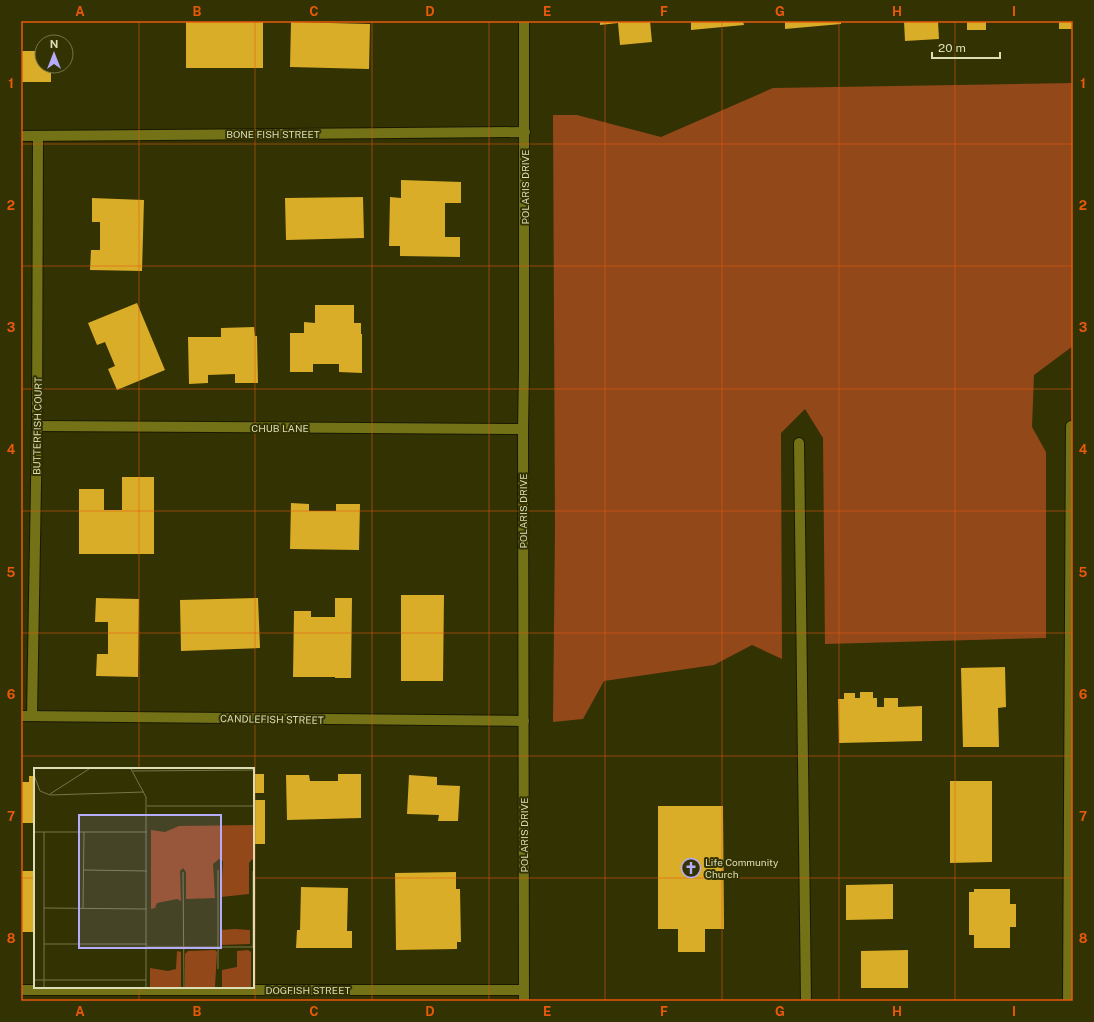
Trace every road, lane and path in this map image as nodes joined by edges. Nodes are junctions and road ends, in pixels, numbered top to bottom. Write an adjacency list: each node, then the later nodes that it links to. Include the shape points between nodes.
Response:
1 (524, 21): 2 (street, POLARIS DRIVE)
2 (525, 132): 4 (street, BONE FISH STREET); 7 (street, POLARIS DRIVE)
3 (21, 136): 4 (street, BONE FISH STREET)
4 (38, 136): 5 (street, BUTTERFISH COURT)
5 (37, 426): 7 (street, CHUB LANE); 10 (street, BUTTERFISH COURT)
6 (1071, 426): 16 (street)
7 (523, 429): 11 (street, POLARIS DRIVE)
8 (799, 442): 15 (street)
9 (21, 716): 10 (street, CANDLEFISH STREET)
10 (32, 716): 11 (street, CANDLEFISH STREET)
11 (524, 722): 13 (street, POLARIS DRIVE)
12 (21, 990): 13 (street, DOGFISH STREET)
13 (524, 990): 14 (street, POLARIS DRIVE)
14 (524, 1001)
15 (806, 1001)
16 (1068, 1001)

